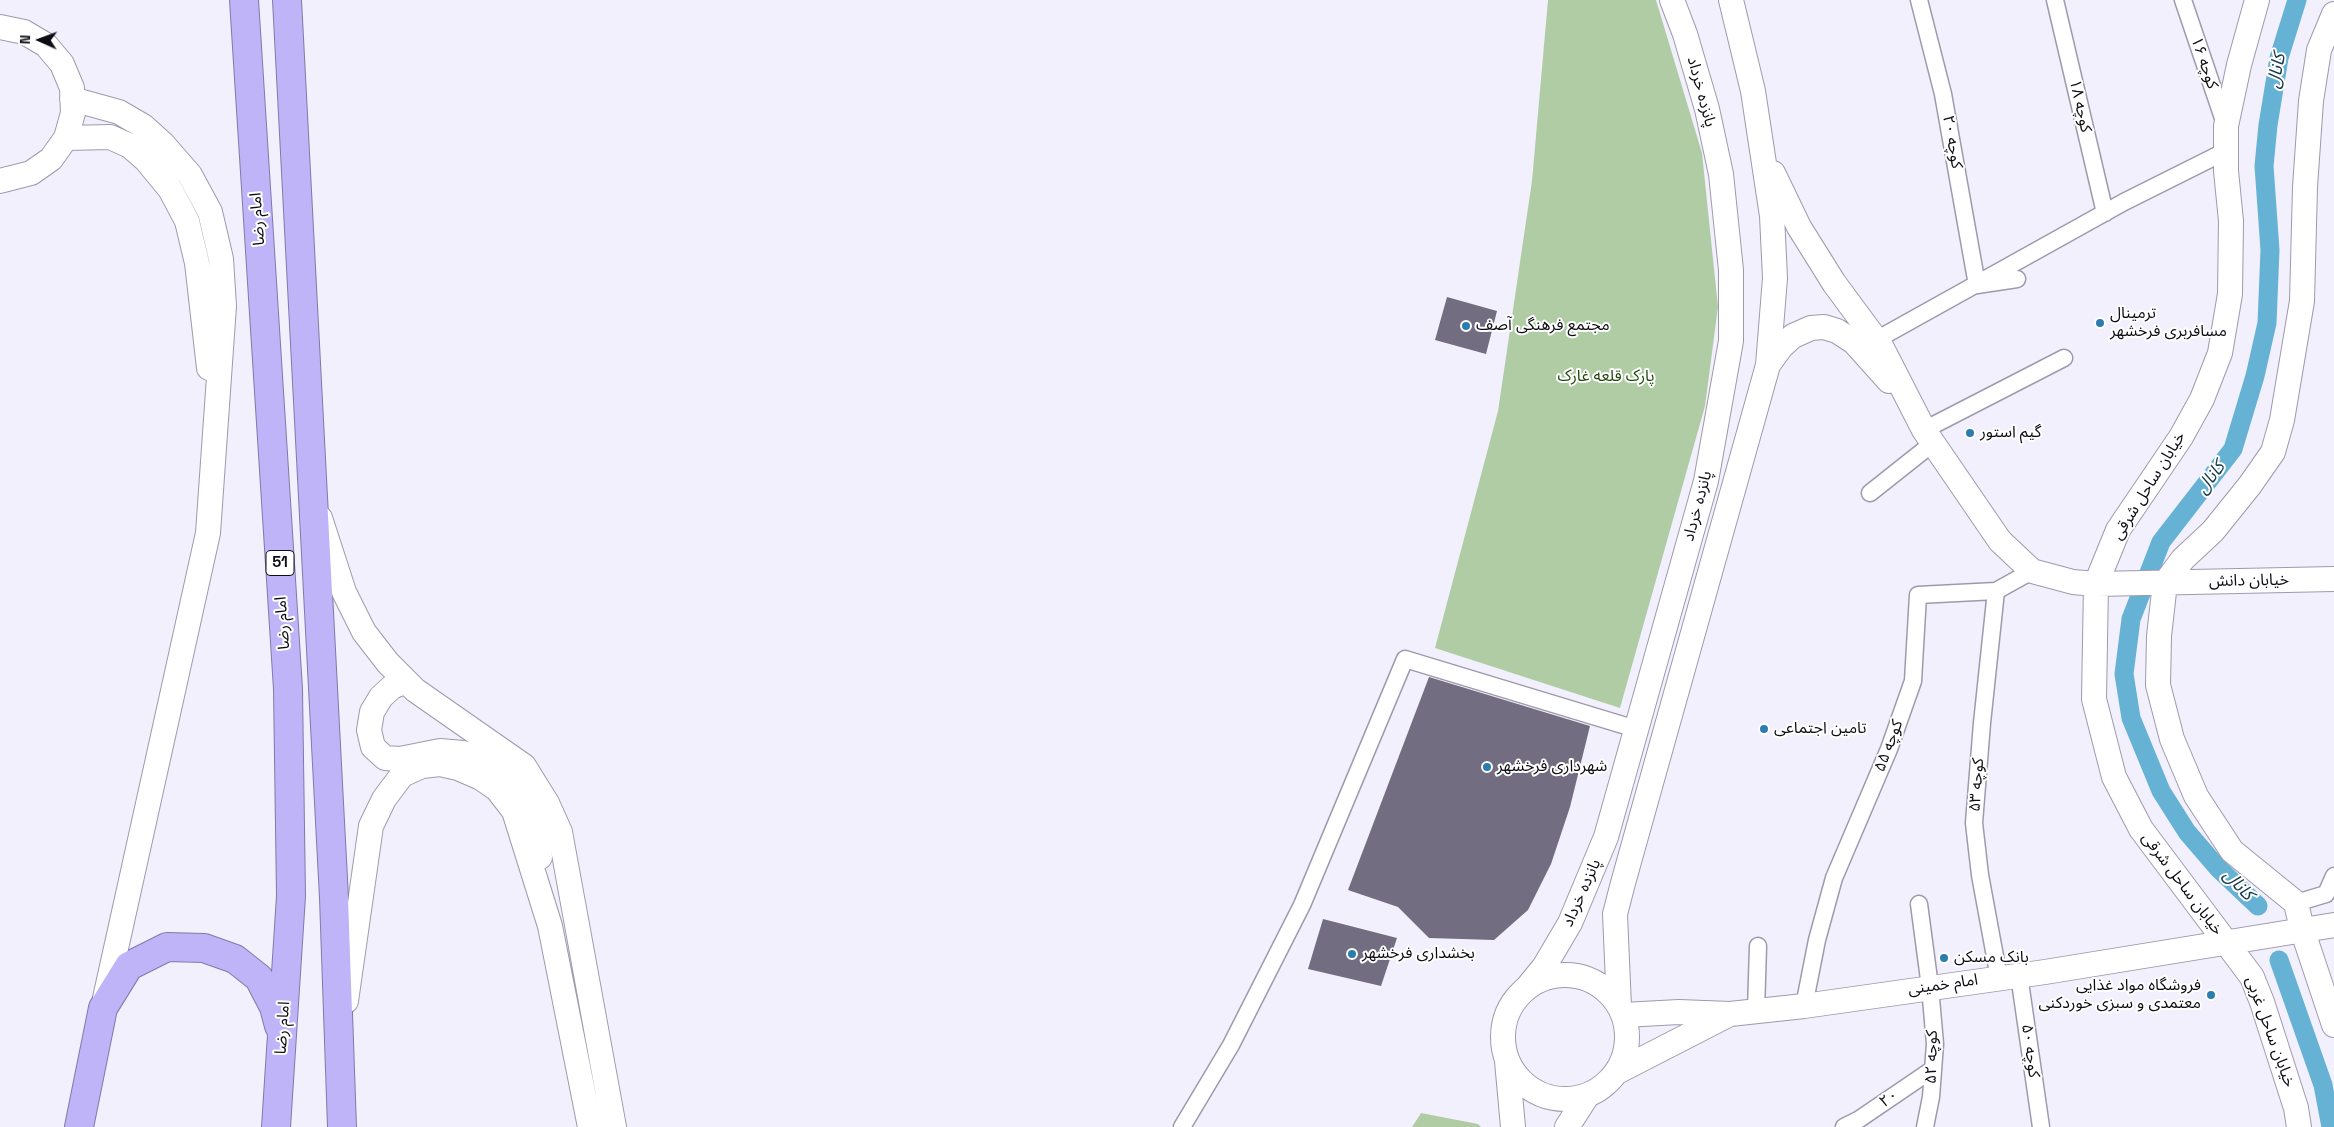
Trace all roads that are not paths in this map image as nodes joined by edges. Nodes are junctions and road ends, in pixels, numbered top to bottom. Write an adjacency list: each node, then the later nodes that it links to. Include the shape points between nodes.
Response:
1 (244, 0): 52 (highway, امام رضا / 51, via 288,689 292,896)
2 (287, 0): 26 (highway, 51)
3 (1672, 0): 34 (main road, پانزده خرداد, via 1707,109 1721,174 1731,270 1731,341 1706,481)
4 (1731, 0): 14 (main road, پانزده خرداد, via 1753,91)
5 (1919, 0): 19 (street, کوچه ۲۰, via 1944,94)
6 (2055, 0): 17 (street, کوچه ۱۸)
7 (2183, 0): 12 (street, کوچه ۱۶)
8 (2257, 0): 12 (main road, خیابان ساحل شرقی)
9 (2334, 14): 30 (main road, via 2319,50 2311,101 2302,302 2282,420 2273,452 2213,531 2183,559)
10 (1, 26): 11 (main road, via 24,32 46,45 62,64 72,88)
11 (72, 99): 13 (main road, via 73,113); 24 (main road, via 119,112 143,126 190,175 210,212 221,259 224,306)
12 (2226, 126): 15 (main road, خیابان ساحل شرقی)
13 (66, 138): 16 (main road, via 51,159 31,173); 24 (main road, via 110,137 130,146 170,189 187,221 197,263)
14 (1761, 149): 20 (main road, via 1800,227 1834,283); 22 (main road, پانزده خرداد, via 1772,216 1775,278)
15 (2226, 151): 17 (street); 31 (main road, خیابان ساحل شرقی, via 2231,221 2230,294 2220,353 2202,399 2181,437 2118,530)
16 (0, 181)
17 (2105, 212): 19 (street)
18 (2017, 279): 19 (street)
19 (1977, 285): 20 (street)
20 (1876, 340): 23 (main road)
21 (2064, 358): 25 (street)
22 (1768, 365): 23 (main road, via 1793,336 1811,328 1824,327 1854,342); 48 (main road, پانزده خرداد, via 1623,882 1616,914)
23 (1907, 400): 25 (main road)
24 (216, 421): 47 (main road, via 208,533)
25 (1928, 436): 27 (street); 28 (main road, via 2000,541)
26 (310, 473): 33 (main road, via 322,526 344,592 364,632); 53 (highway, 51)
27 (1870, 492)
28 (2032, 571): 31 (main road, خیابان دانش, via 2073,582); 32 (street, کوچه ۵۵)
29 (2334, 579): 30 (main road, خیابان دانش)
30 (2165, 583): 31 (main road, خیابان دانش); 36 (main road, via 2158,685 2172,739 2196,796 2232,851)
31 (2105, 584): 41 (main road, خیابان ساحل شرقی, via 2094,699 2114,777 2140,829)
32 (1996, 591): 43 (street, کوچه ۵۳, via 1974,823 1982,884); 46 (street, کوچه ۵۵, via 1918,595 1913,680 1889,749 1834,878)
33 (406, 681): 39 (main road, via 392,687 372,712 370,730 373,747 385,758 463,753 502,769 516,783 533,808); 62 (main road, via 524,766 547,803 560,832)
34 (1636, 729): 45 (main road, پانزده خرداد, via 1606,837 1570,923); 63 (street, via 1405,658 1302,905 1231,1045)
35 (2334, 876): 36 (street, via 2326,894)
36 (2296, 903): 40 (main road)
37 (1919, 904): 44 (street, کوچه ۵۲)
38 (2334, 925): 40 (main road, امام خمینی)
39 (550, 926): 53 (main road, via 514,811 496,789 466,771 440,764 422,766 402,775 370,826); 61 (main road)
40 (2295, 931): 41 (main road, امام خمینی); 51 (main road)
41 (2237, 941): 43 (main road, امام خمینی); 69 (main road, خیابان ساحل غربی, via 2262,1002 2296,1108)
42 (1758, 946): 49 (street)
43 (2009, 976): 44 (main road, امام خمینی); 68 (street, کوچه ۵۰)
44 (1930, 987): 46 (main road, امام خمینی); 55 (street, کوچه ۵۲, via 1935,1044)
45 (1526, 989): 48 (main road, via 1559,975 1576,976 1608,992); 54 (main road, via 1513,1003 1505,1021 1503,1041)
46 (1804, 1006): 49 (main road, امام خمینی)
47 (103, 1008): 52 (highway, via 129,966 167,947 204,948 235,960 259,978 274,1007); 58 (highway)
48 (1621, 1011): 50 (main road, امام خمینی); 56 (main road, via 1628,1034 1625,1054)
49 (1756, 1011): 50 (main road, امام خمینی)
50 (1730, 1014): 56 (main road, امام خمینی)
51 (2334, 1025)
52 (282, 1041): 59 (highway, امام رضا / 51)
53 (340, 1048): 60 (highway, 51)
54 (1507, 1060): 57 (main road, via 1531,1090 1549,1098 1568,1100); 64 (main road)
55 (1933, 1069): 66 (street, ۲۰); 67 (street, کوچه ۵۲)
56 (1617, 1072): 57 (main road)
57 (1588, 1096): 65 (main road)
58 (78, 1127)
59 (276, 1127)
60 (342, 1127)
61 (590, 1127)
62 (614, 1127)
63 (1182, 1127)
64 (1513, 1127)
65 (1567, 1127)
66 (1844, 1127)
67 (1925, 1127)
68 (2041, 1127)
69 (2299, 1127)

